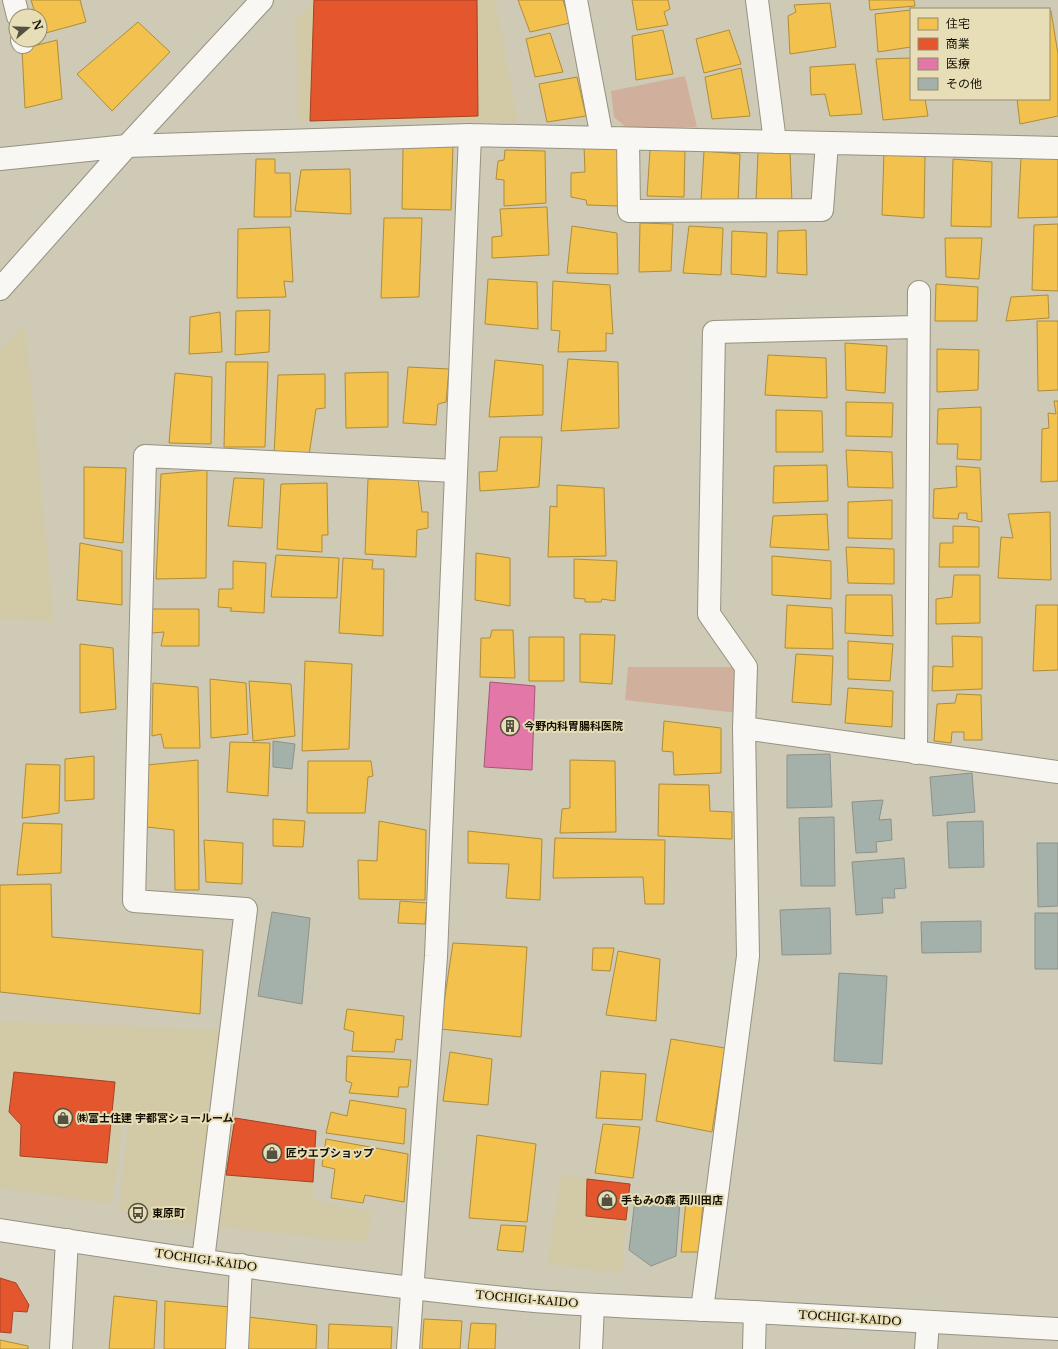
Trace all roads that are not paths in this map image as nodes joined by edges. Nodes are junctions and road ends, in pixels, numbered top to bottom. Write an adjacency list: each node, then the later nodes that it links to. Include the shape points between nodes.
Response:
1 (262, 0): 9 (street)
2 (576, 0): 5 (street)
3 (757, 0): 7 (street)
4 (470, 135): 5 (street); 9 (street); 15 (street)
5 (602, 138): 6 (street)
6 (628, 139): 7 (street); 8 (street, via 629,211 822,210)
7 (775, 142): 8 (street)
8 (827, 143): 10 (street)
9 (128, 146): 11 (street); 12 (street)
10 (1058, 148)
11 (0, 159)
12 (0, 290)
13 (919, 292): 14 (street)
14 (918, 327): 16 (street, via 714,332 709,614 746,667); 17 (street)
15 (456, 471): 21 (street, via 145,456 134,901 246,909); 23 (street, via 436,956)
16 (744, 728): 17 (street); 25 (street, via 748,956)
17 (916, 753): 18 (street)
18 (1058, 772)
19 (0, 1230): 20 (street, TOCHIGI-KAIDO)
20 (67, 1240): 21 (street, TOCHIGI-KAIDO); 29 (street)
21 (203, 1260): 22 (street, TOCHIGI-KAIDO)
22 (241, 1265): 23 (street, TOCHIGI-KAIDO); 30 (street)
23 (411, 1287): 24 (street, TOCHIGI-KAIDO); 31 (street)
24 (593, 1305): 25 (street, TOCHIGI-KAIDO); 32 (street)
25 (702, 1310): 26 (street, TOCHIGI-KAIDO)
26 (755, 1312): 27 (street, TOCHIGI-KAIDO); 33 (street)
27 (928, 1323): 28 (street, TOCHIGI-KAIDO); 34 (street)
28 (1058, 1329)
29 (61, 1349)
30 (237, 1349)
31 (408, 1349)
32 (591, 1349)
33 (754, 1349)
34 (926, 1349)

